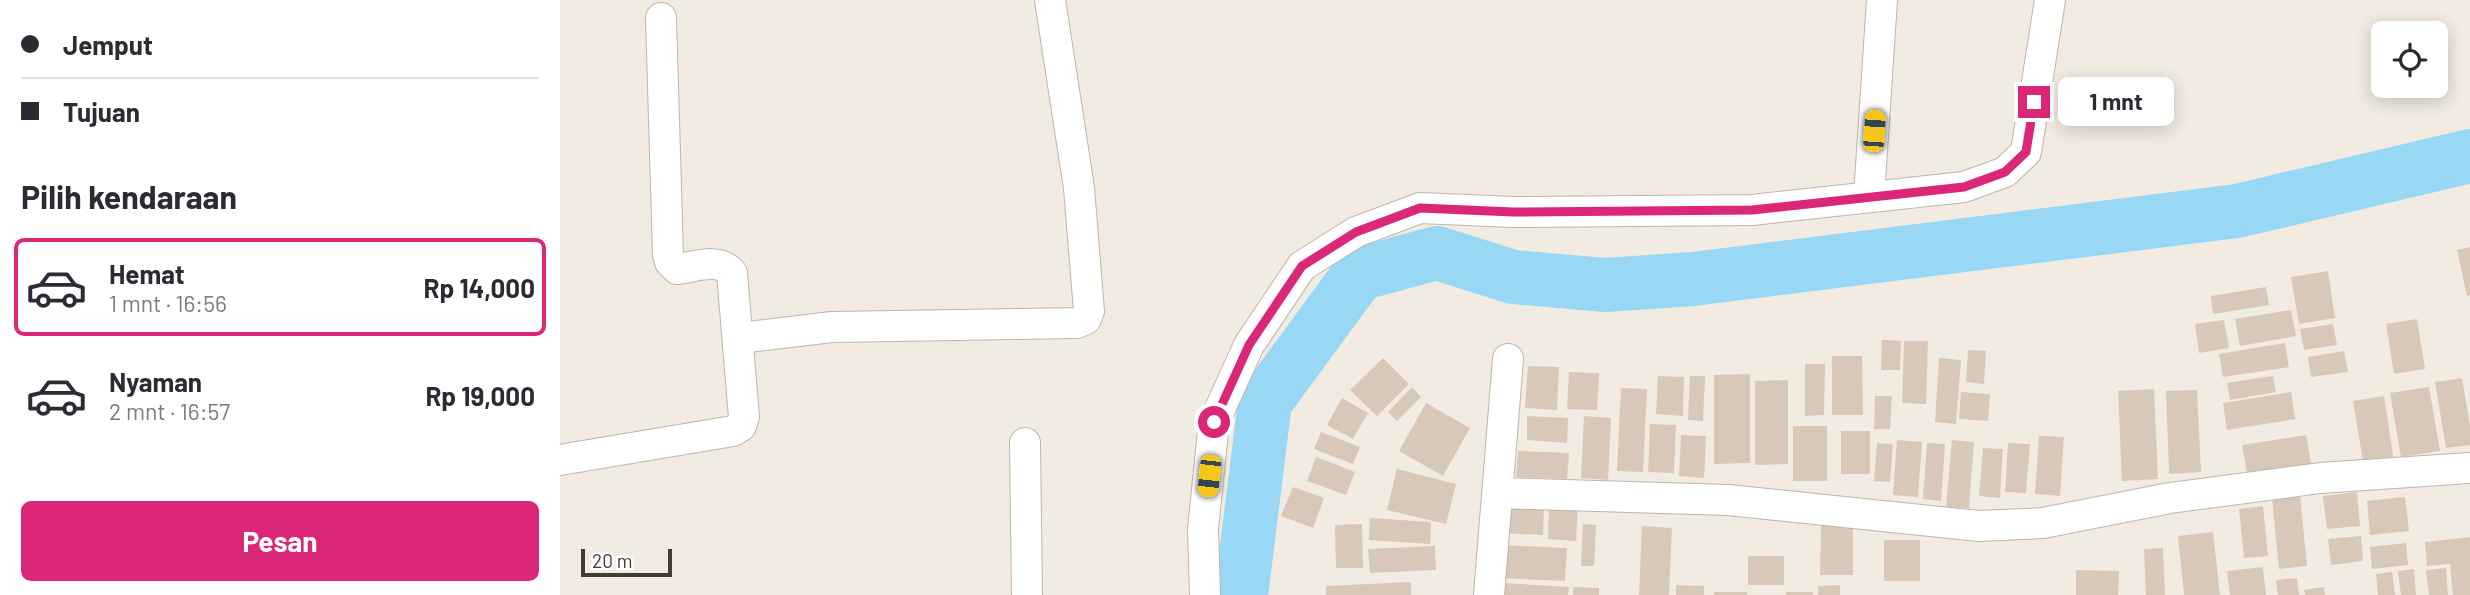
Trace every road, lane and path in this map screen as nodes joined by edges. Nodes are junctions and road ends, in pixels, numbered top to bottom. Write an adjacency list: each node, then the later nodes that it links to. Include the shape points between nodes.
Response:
1 (1050, 0): 6 (street, via 1079,188 1086,319 1077,323 832,327)
2 (1882, 0): 5 (street)
3 (2050, 0): 5 (street, via 2026,152 2005,172 1964,187)
4 (662, 18): 6 (street, via 668,255 677,269 719,263 732,272)
5 (1869, 196): 13 (street, via 1752,210 1420,208 1356,232 1302,266 1249,345 1214,422 1203,530)
6 (739, 338): 9 (street, via 741,426)
7 (1508, 359): 11 (street)
8 (1025, 443): 12 (street)
9 (560, 460)
10 (2470, 468): 11 (street, via 2320,478 2169,498 2043,523 1979,526 1728,500)
11 (1497, 493): 14 (street)
12 (1027, 595)
13 (1205, 595)
14 (1489, 595)

